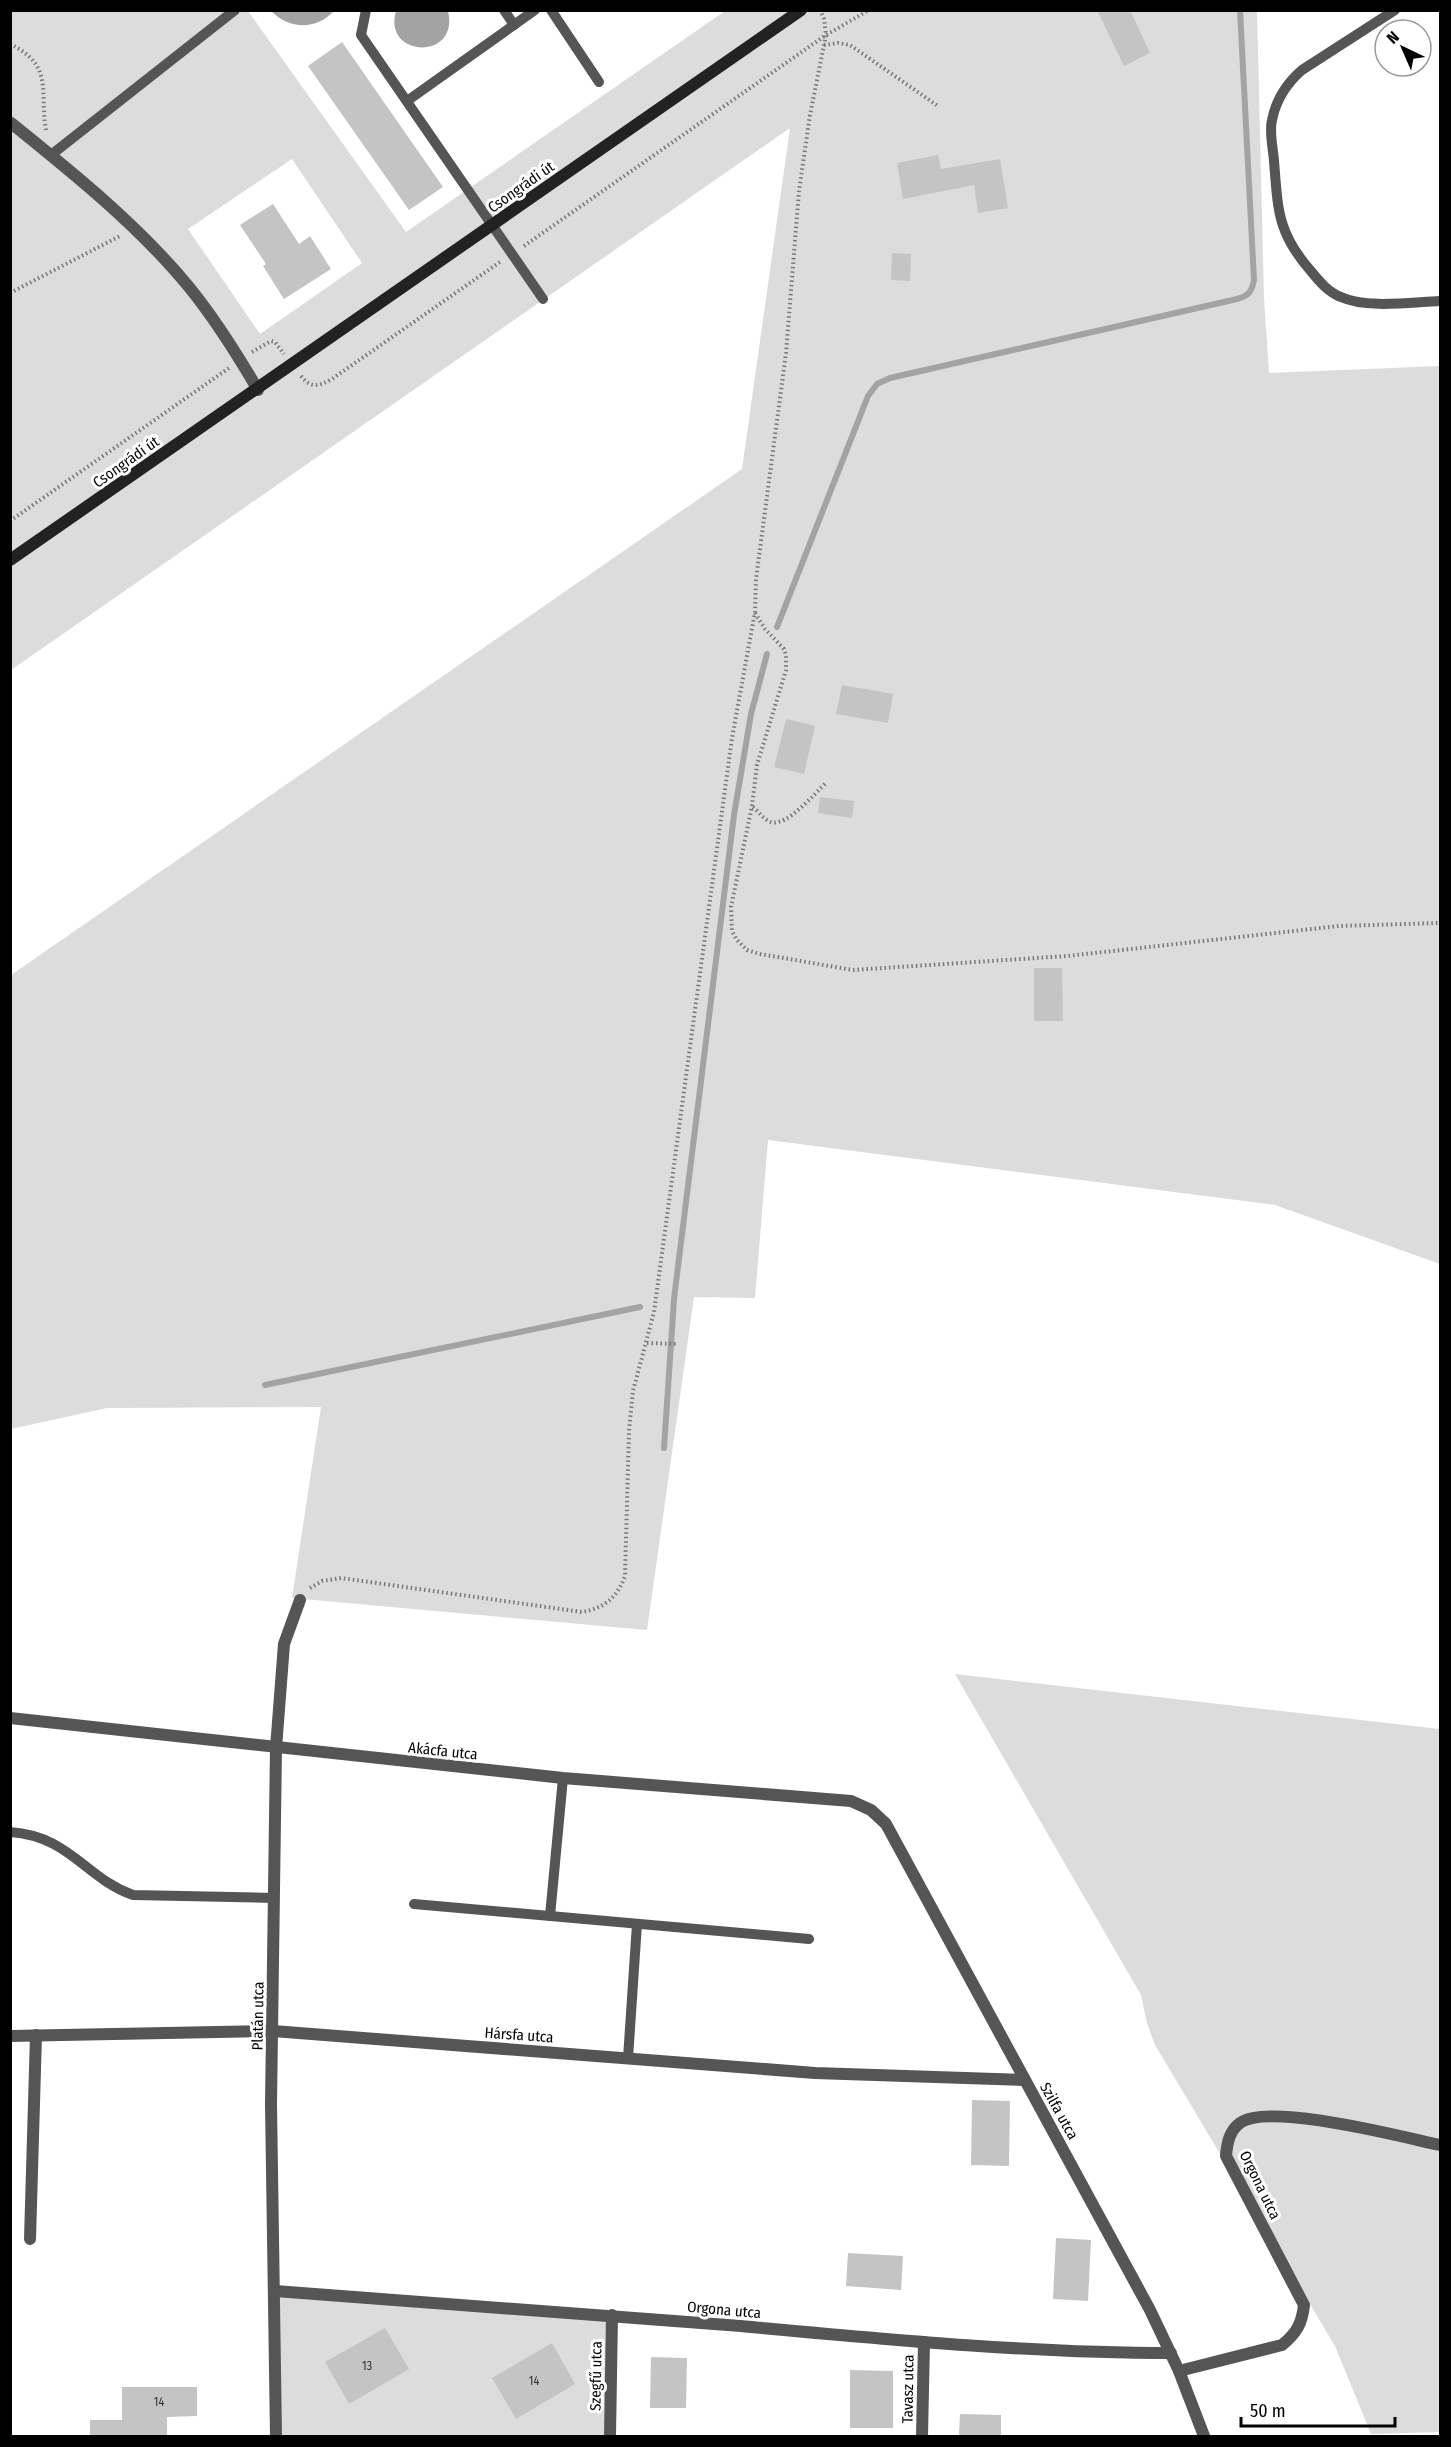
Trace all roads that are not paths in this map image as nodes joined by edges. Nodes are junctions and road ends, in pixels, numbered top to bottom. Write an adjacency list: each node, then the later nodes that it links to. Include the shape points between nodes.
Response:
1 (235, 10): 12 (lane)
2 (366, 10): 10 (lane, via 361,35)
3 (504, 10): 8 (lane)
4 (535, 10): 8 (lane)
5 (551, 10): 9 (lane)
6 (801, 10): 13 (main road, Csongrádi út)
7 (1373, 24): 15 (lane, via 1302,70 1278,101 1271,122 1278,214 1285,236 1298,256 1319,282 1340,297 1367,303)
8 (514, 25): 10 (lane)
9 (599, 82)
10 (407, 101): 13 (lane)
11 (11, 123): 12 (street)
12 (51, 155): 16 (street, via 174,269 205,307)
13 (492, 226): 14 (lane); 16 (main road, Csongrádi út)
14 (543, 299)
15 (1440, 301)
16 (258, 390): 17 (main road, Csongrádi út)
17 (10, 560)
18 (300, 1600): 20 (street, Platán utca, via 284,1644)
19 (10, 1718): 20 (street, Akácfa utca)
20 (276, 1748): 21 (street, Akácfa utca); 24 (street, Platán utca)
21 (563, 1778): 22 (street, Akácfa utca, via 850,1801); 26 (lane)
22 (871, 1810): 33 (street, Szilfa utca, via 886,1824)
23 (10, 1832): 24 (lane, via 50,1841 119,1890 134,1895)
24 (274, 1898): 29 (street, Platán utca)
25 (414, 1904): 26 (lane)
26 (550, 1916): 27 (lane)
27 (637, 1924): 28 (lane); 32 (lane)
28 (809, 1939)
29 (273, 2031): 30 (street, Hársfa utca); 32 (street, Hársfa utca); 36 (street, Platán utca)
30 (36, 2035): 31 (street, Hársfa utca); 35 (street)
31 (10, 2036)
32 (628, 2058): 33 (street, Hársfa utca, via 815,2073)
33 (1025, 2080): 39 (street, Szilfa utca)
34 (1440, 2145): 40 (street, Orgona utca, via 1298,2117 1251,2118 1240,2123 1232,2132 1226,2156 1304,2304 1303,2319 1295,2334 1282,2345)
35 (30, 2239)
36 (275, 2291): 37 (street, Orgona utca); 41 (street, Platán utca)
37 (612, 2315): 38 (street, Orgona utca); 42 (street, Szegfű utca)
38 (924, 2342): 39 (street, Orgona utca); 43 (street, Tavasz utca)
39 (1171, 2353): 40 (street, Szilfa utca)
40 (1179, 2371): 44 (street, Szilfa utca)
41 (276, 2436)
42 (610, 2436)
43 (922, 2436)
44 (1204, 2436)

